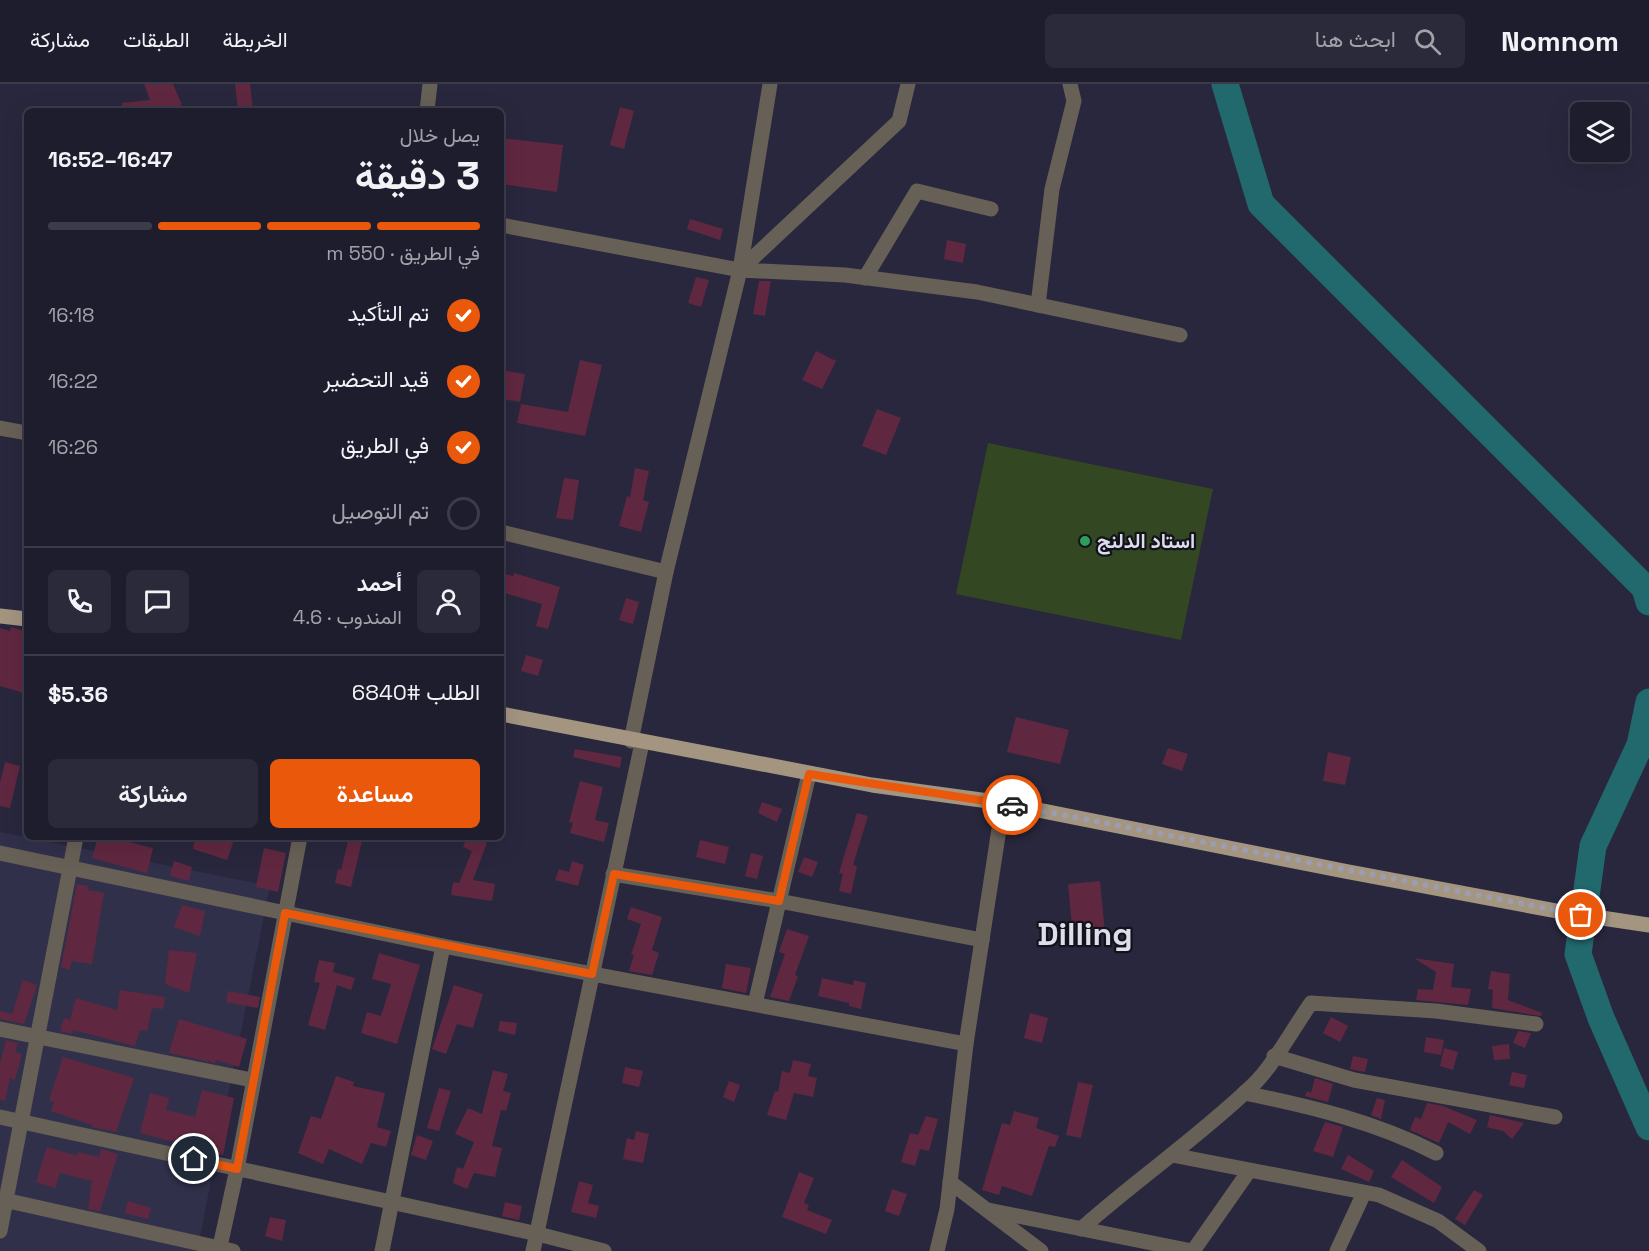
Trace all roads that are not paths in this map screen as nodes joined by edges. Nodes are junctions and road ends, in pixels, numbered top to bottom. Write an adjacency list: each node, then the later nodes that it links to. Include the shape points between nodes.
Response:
1 (430, 84): 5 (street)
2 (770, 84): 8 (street)
3 (908, 84): 8 (street, via 899,121)
4 (1070, 84): 10 (street, via 1074,101 1052,189)
5 (427, 108)
6 (991, 208): 9 (street, via 917,191)
7 (504, 226): 8 (street)
8 (740, 270): 9 (street); 15 (street)
9 (865, 278): 10 (street, via 977,292)
10 (1038, 305): 11 (street)
11 (1180, 335)
12 (0, 428): 13 (street)
13 (24, 432)
14 (504, 533): 15 (street)
15 (666, 572): 19 (street)
16 (0, 616): 17 (main road)
17 (24, 619)
18 (504, 715): 19 (main road)
19 (636, 742): 20 (main road); 26 (street)
20 (809, 774): 21 (main road); 27 (street)
21 (1003, 804): 29 (main road, via 1562,912); 30 (street)
22 (75, 840): 25 (street)
23 (299, 840): 28 (street)
24 (0, 854): 25 (street)
25 (69, 868): 28 (street); 36 (street)
26 (614, 874): 27 (street); 32 (street)
27 (779, 901): 30 (street); 33 (street)
28 (285, 913): 31 (street); 39 (street)
29 (1644, 924)
30 (982, 940): 37 (street)
31 (443, 946): 32 (street); 51 (street)
32 (592, 974): 33 (street); 55 (street)
33 (755, 1004): 37 (street)
34 (1536, 1024): 38 (street, via 1436,1011 1311,1003)
35 (0, 1029): 36 (street)
36 (37, 1036): 39 (street); 43 (street)
37 (966, 1044): 48 (street)
38 (1274, 1056): 40 (street); 42 (street, via 1354,1080)
39 (252, 1080): 46 (street)
40 (1244, 1093): 44 (street, via 1310,1106 1416,1142); 45 (street)
41 (0, 1117): 43 (street)
42 (1555, 1117)
43 (23, 1122): 46 (street); 50 (street)
44 (1436, 1153)
45 (1172, 1155): 47 (street); 53 (street)
46 (237, 1169): 51 (street); 56 (street)
47 (1250, 1171): 49 (street); 62 (street)
48 (950, 1182): 52 (street); 60 (street)
49 (1364, 1193): 63 (street); 64 (street, via 1379,1195 1438,1221)
50 (3, 1200): 54 (street); 56 (street)
51 (393, 1202): 55 (street); 57 (street)
52 (987, 1210): 53 (street); 61 (street)
53 (1081, 1229): 62 (street)
54 (0, 1231)
55 (538, 1234): 58 (street); 59 (street)
56 (224, 1250)
57 (382, 1251)
58 (533, 1251)
59 (604, 1251)
60 (937, 1251)
61 (1041, 1251)
62 (1192, 1251)
63 (1337, 1251)
64 (1479, 1251)

